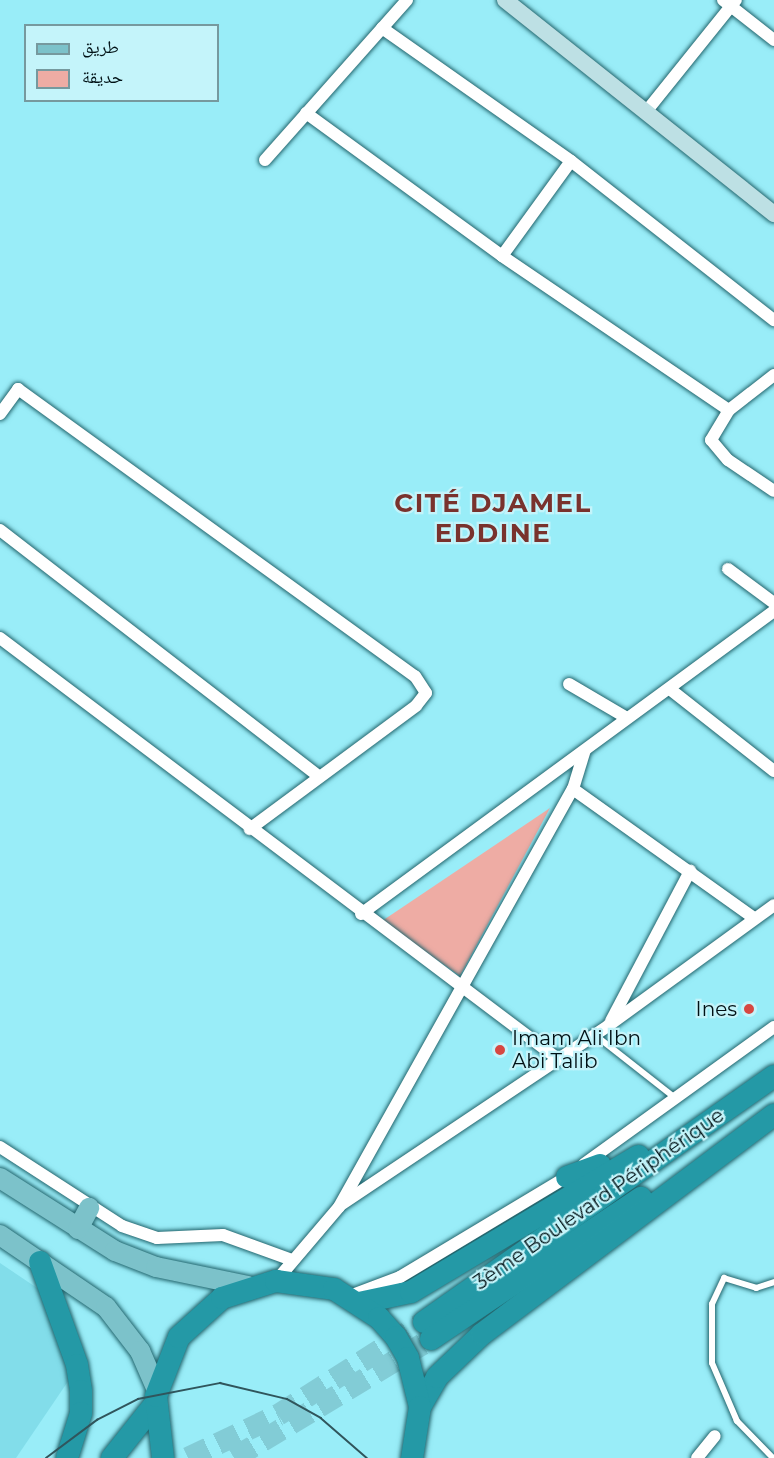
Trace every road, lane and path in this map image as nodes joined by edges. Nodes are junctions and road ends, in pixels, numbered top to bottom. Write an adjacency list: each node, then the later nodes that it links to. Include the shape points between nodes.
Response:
1 (407, 0): 4 (street)
2 (505, 0): 7 (street)
3 (730, 2): 5 (street); 7 (street)
4 (382, 28): 6 (street); 9 (street)
5 (774, 40)
6 (306, 113): 8 (street); 11 (street)
7 (645, 113): 10 (street)
8 (265, 160)
9 (571, 161): 11 (street); 12 (street)
10 (774, 214)
11 (502, 256): 14 (street)
12 (774, 320)
13 (774, 375): 14 (street)
14 (729, 410): 16 (street, via 713,434 714,446)
15 (0, 414): 27 (street, via 18,389 415,676 426,693 416,706)
16 (774, 491)
17 (0, 530): 27 (street)
18 (728, 569): 19 (street)
19 (774, 603)
20 (774, 611): 23 (street)
21 (0, 638): 29 (street)
22 (570, 684): 24 (street)
23 (671, 690): 24 (street); 26 (street)
24 (627, 718): 25 (street)
25 (584, 752): 28 (street); 32 (street)
26 (774, 771)
27 (318, 777): 29 (street)
28 (573, 789): 30 (street); 34 (street)
29 (250, 829): 32 (street)
30 (690, 871): 33 (street); 35 (street)
31 (774, 905): 33 (street)
32 (361, 914): 34 (street)
33 (754, 918): 35 (street)
34 (463, 992): 38 (street); 47 (street)
35 (609, 1025): 37 (street)
36 (774, 1027): 40 (street)
37 (595, 1035): 38 (street); 40 (lane)
38 (558, 1059): 47 (street)
39 (774, 1076): 42 (highway, 3ème Boulevard Périphérique)
40 (674, 1097): 45 (street)
41 (774, 1114): 42 (highway, 3ème Boulevard Périphérique, via 427,1331); 58 (highway, via 482,1334 437,1377)
42 (694, 1131): 44 (highway)
43 (0, 1148): 48 (street)
44 (645, 1153): 45 (highway); 56 (highway, via 411,1292)
45 (567, 1177): 56 (street, via 400,1277)
46 (0, 1178): 49 (main road)
47 (339, 1207): 51 (street)
48 (89, 1208): 49 (main road); 51 (street, via 157,1238 223,1235)
49 (78, 1229): 55 (main road, via 156,1267)
50 (4, 1240): 52 (main road)
51 (292, 1260): 53 (street)
52 (40, 1262): 57 (main road, via 106,1306 123,1325); 60 (highway, via 80,1382 81,1413)
53 (276, 1281): 55 (highway); 56 (highway, via 305,1282)
54 (774, 1282): 66 (lane, via 756,1288 724,1278 712,1304 712,1363 737,1420)
55 (248, 1286): 57 (highway, via 198,1315 165,1362)
56 (354, 1300): 58 (highway, via 396,1337 411,1366)
57 (156, 1397): 61 (highway); 62 (highway)
58 (420, 1415): 63 (highway); 64 (main road)
59 (715, 1436): 65 (street)
60 (67, 1458)
61 (112, 1458)
62 (163, 1458)
63 (411, 1458)
64 (423, 1458)
65 (697, 1458)
66 (773, 1458)

